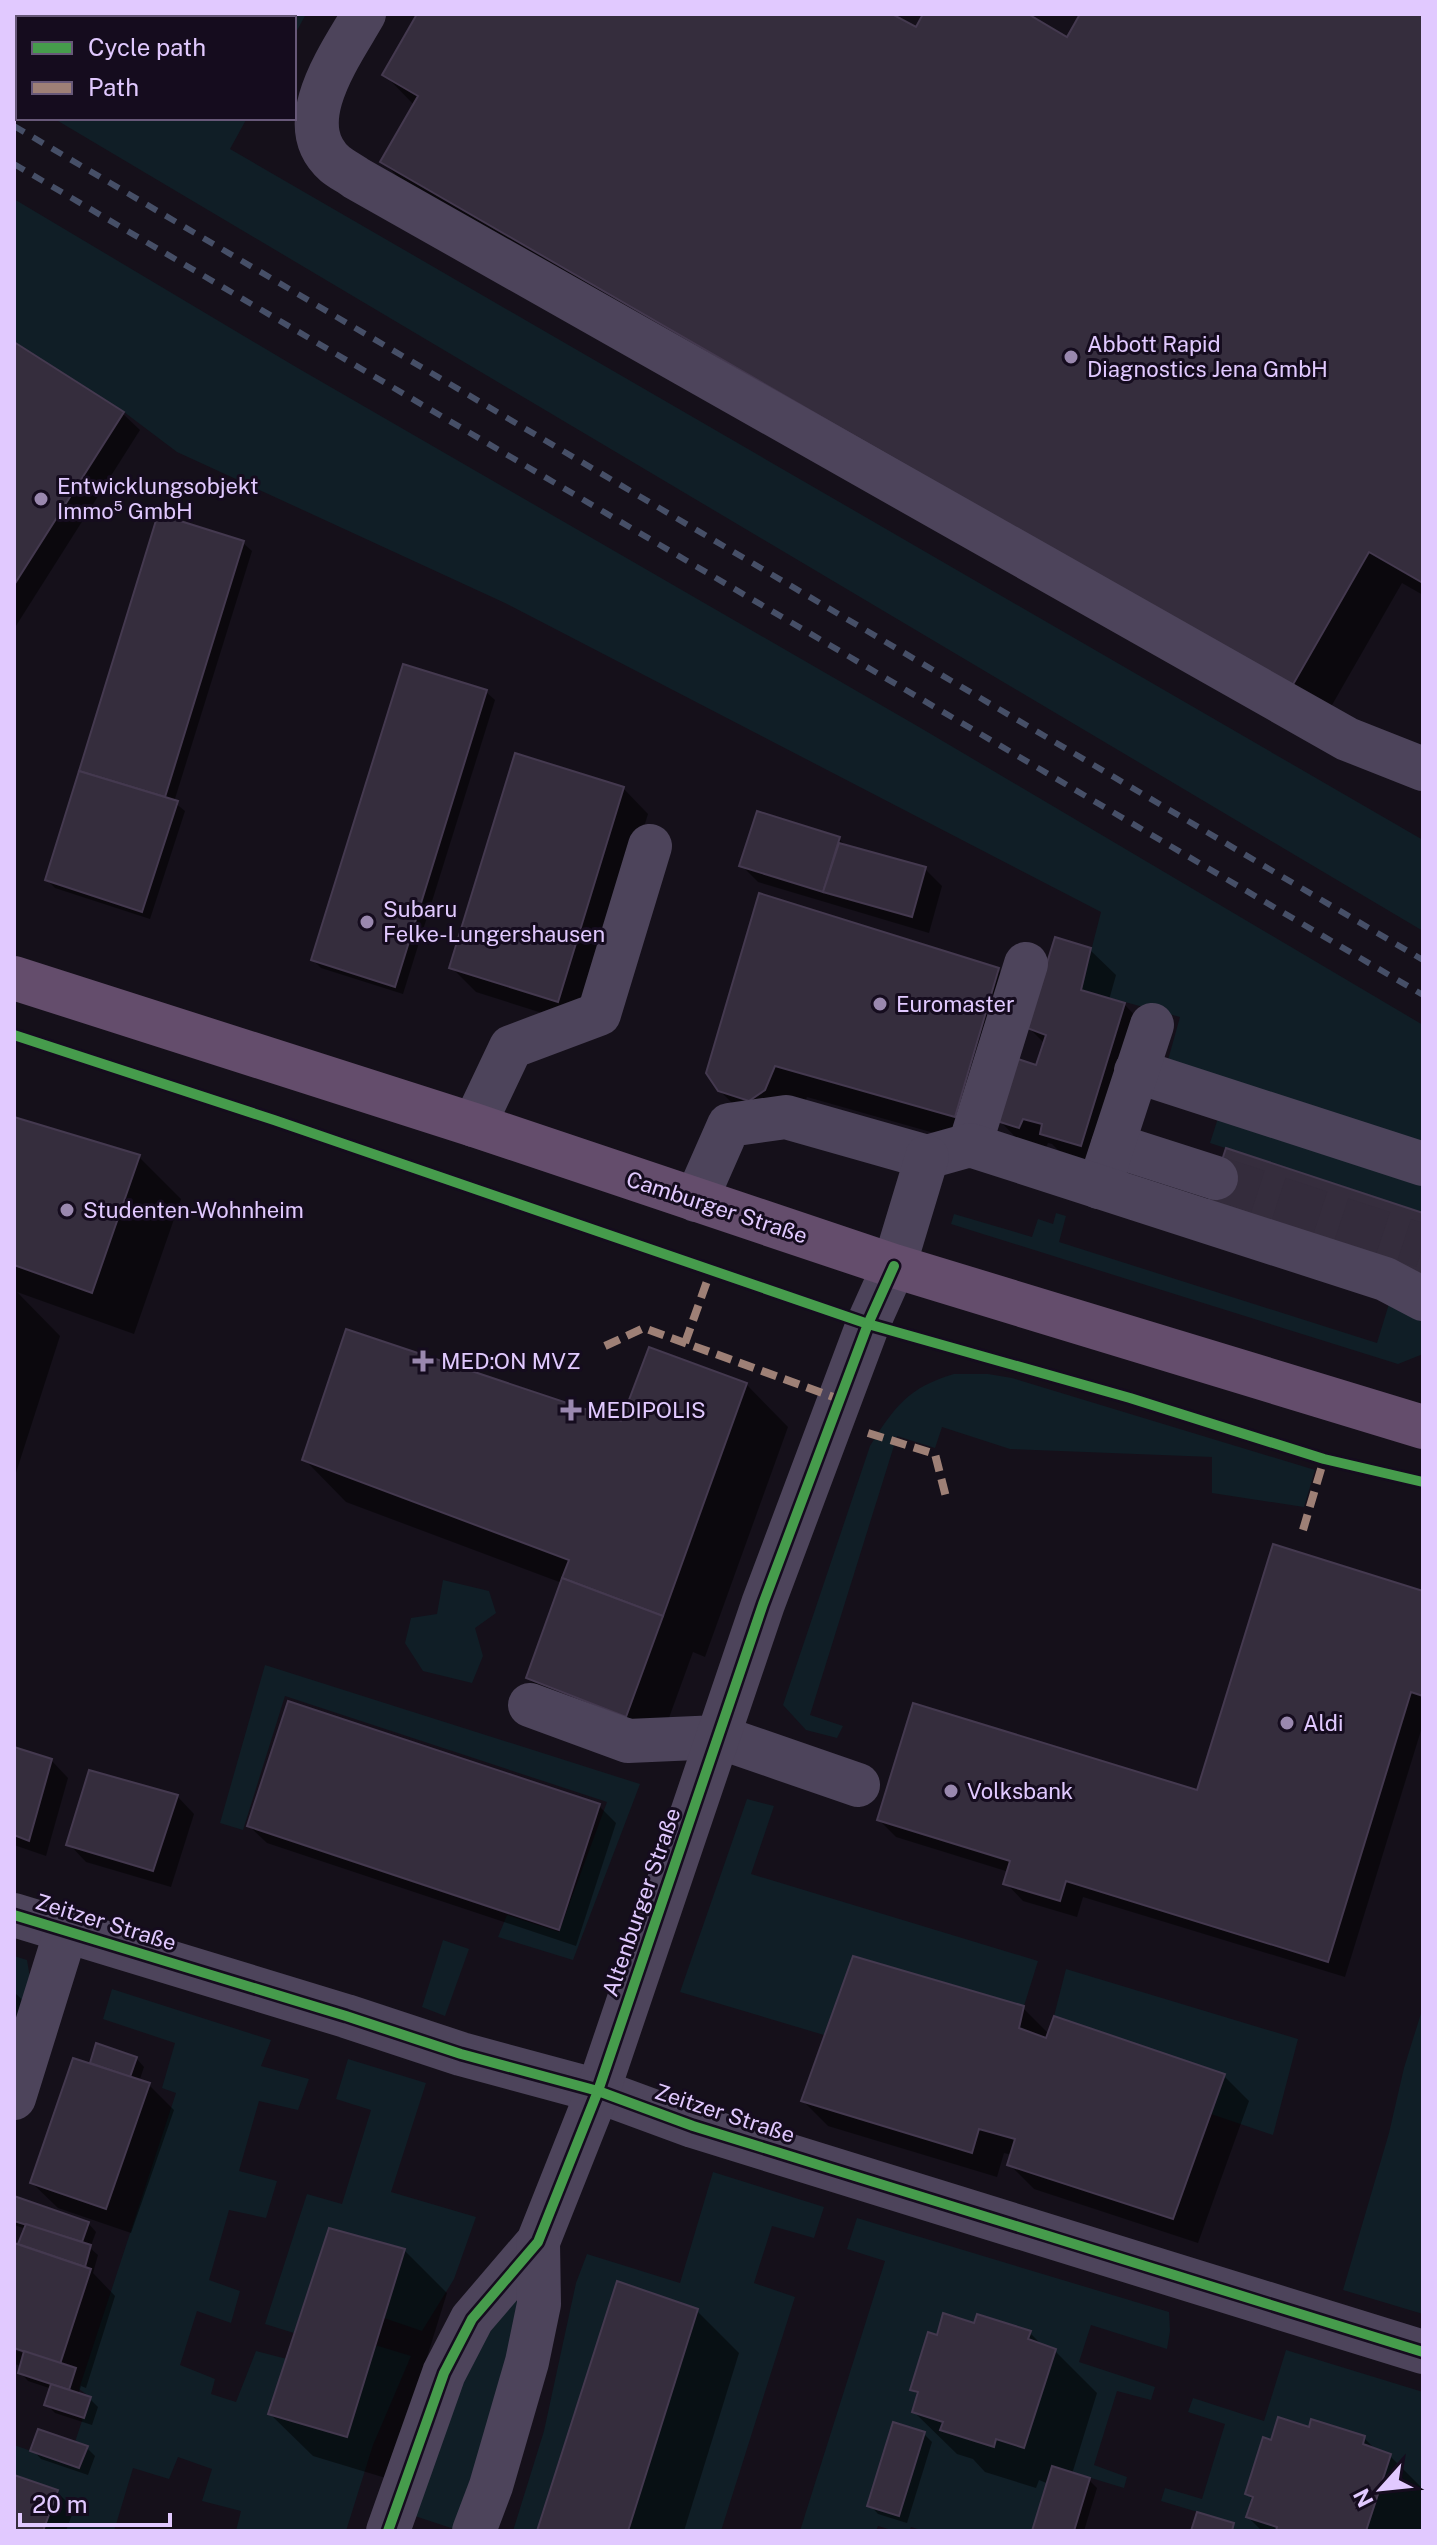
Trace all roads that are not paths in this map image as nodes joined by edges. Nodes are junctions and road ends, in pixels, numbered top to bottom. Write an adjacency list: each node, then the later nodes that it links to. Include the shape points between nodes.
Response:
1 (364, 14): 2 (street, via 323,86 318,131 333,162 1347,739)
2 (1423, 769)
3 (650, 846): 8 (street, via 599,1014 511,1047)
4 (1026, 964): 9 (street)
5 (14, 978): 8 (main road, Camburger Straße)
6 (1152, 1025): 7 (street)
7 (1136, 1071): 10 (street); 12 (street)
8 (474, 1125): 15 (main road, Camburger Straße)
9 (970, 1145): 11 (street); 14 (street)
10 (1113, 1145): 13 (street); 14 (street)
11 (927, 1157): 15 (street, via 786,1117 729,1125); 16 (street, Altenburger Straße)
12 (1423, 1164)
13 (1216, 1178)
14 (1099, 1187): 17 (street, via 1385,1279)
15 (696, 1200): 16 (main road, Camburger Straße)
16 (894, 1266): 18 (main road, Camburger Straße); 20 (street, Altenburger Straße, via 839,1399)
17 (1423, 1299)
18 (1423, 1427)
19 (530, 1705): 20 (street, via 628,1741)
20 (719, 1737): 21 (street); 24 (street, Altenburger Straße)
21 (858, 1785)
22 (14, 1915): 23 (street, Zeitzer Straße)
23 (66, 1931): 24 (street, Zeitzer Straße, via 461,2054); 25 (street)
24 (598, 2091): 26 (street, Altenburger Straße); 27 (street, Zeitzer Straße, via 693,2126)
25 (14, 2098)
26 (538, 2242): 28 (street, Altenburger Straße, via 472,2319 444,2373); 29 (street, Altenburger Straße, via 539,2304 527,2362)
27 (1423, 2352)
28 (388, 2531)
29 (474, 2531)

